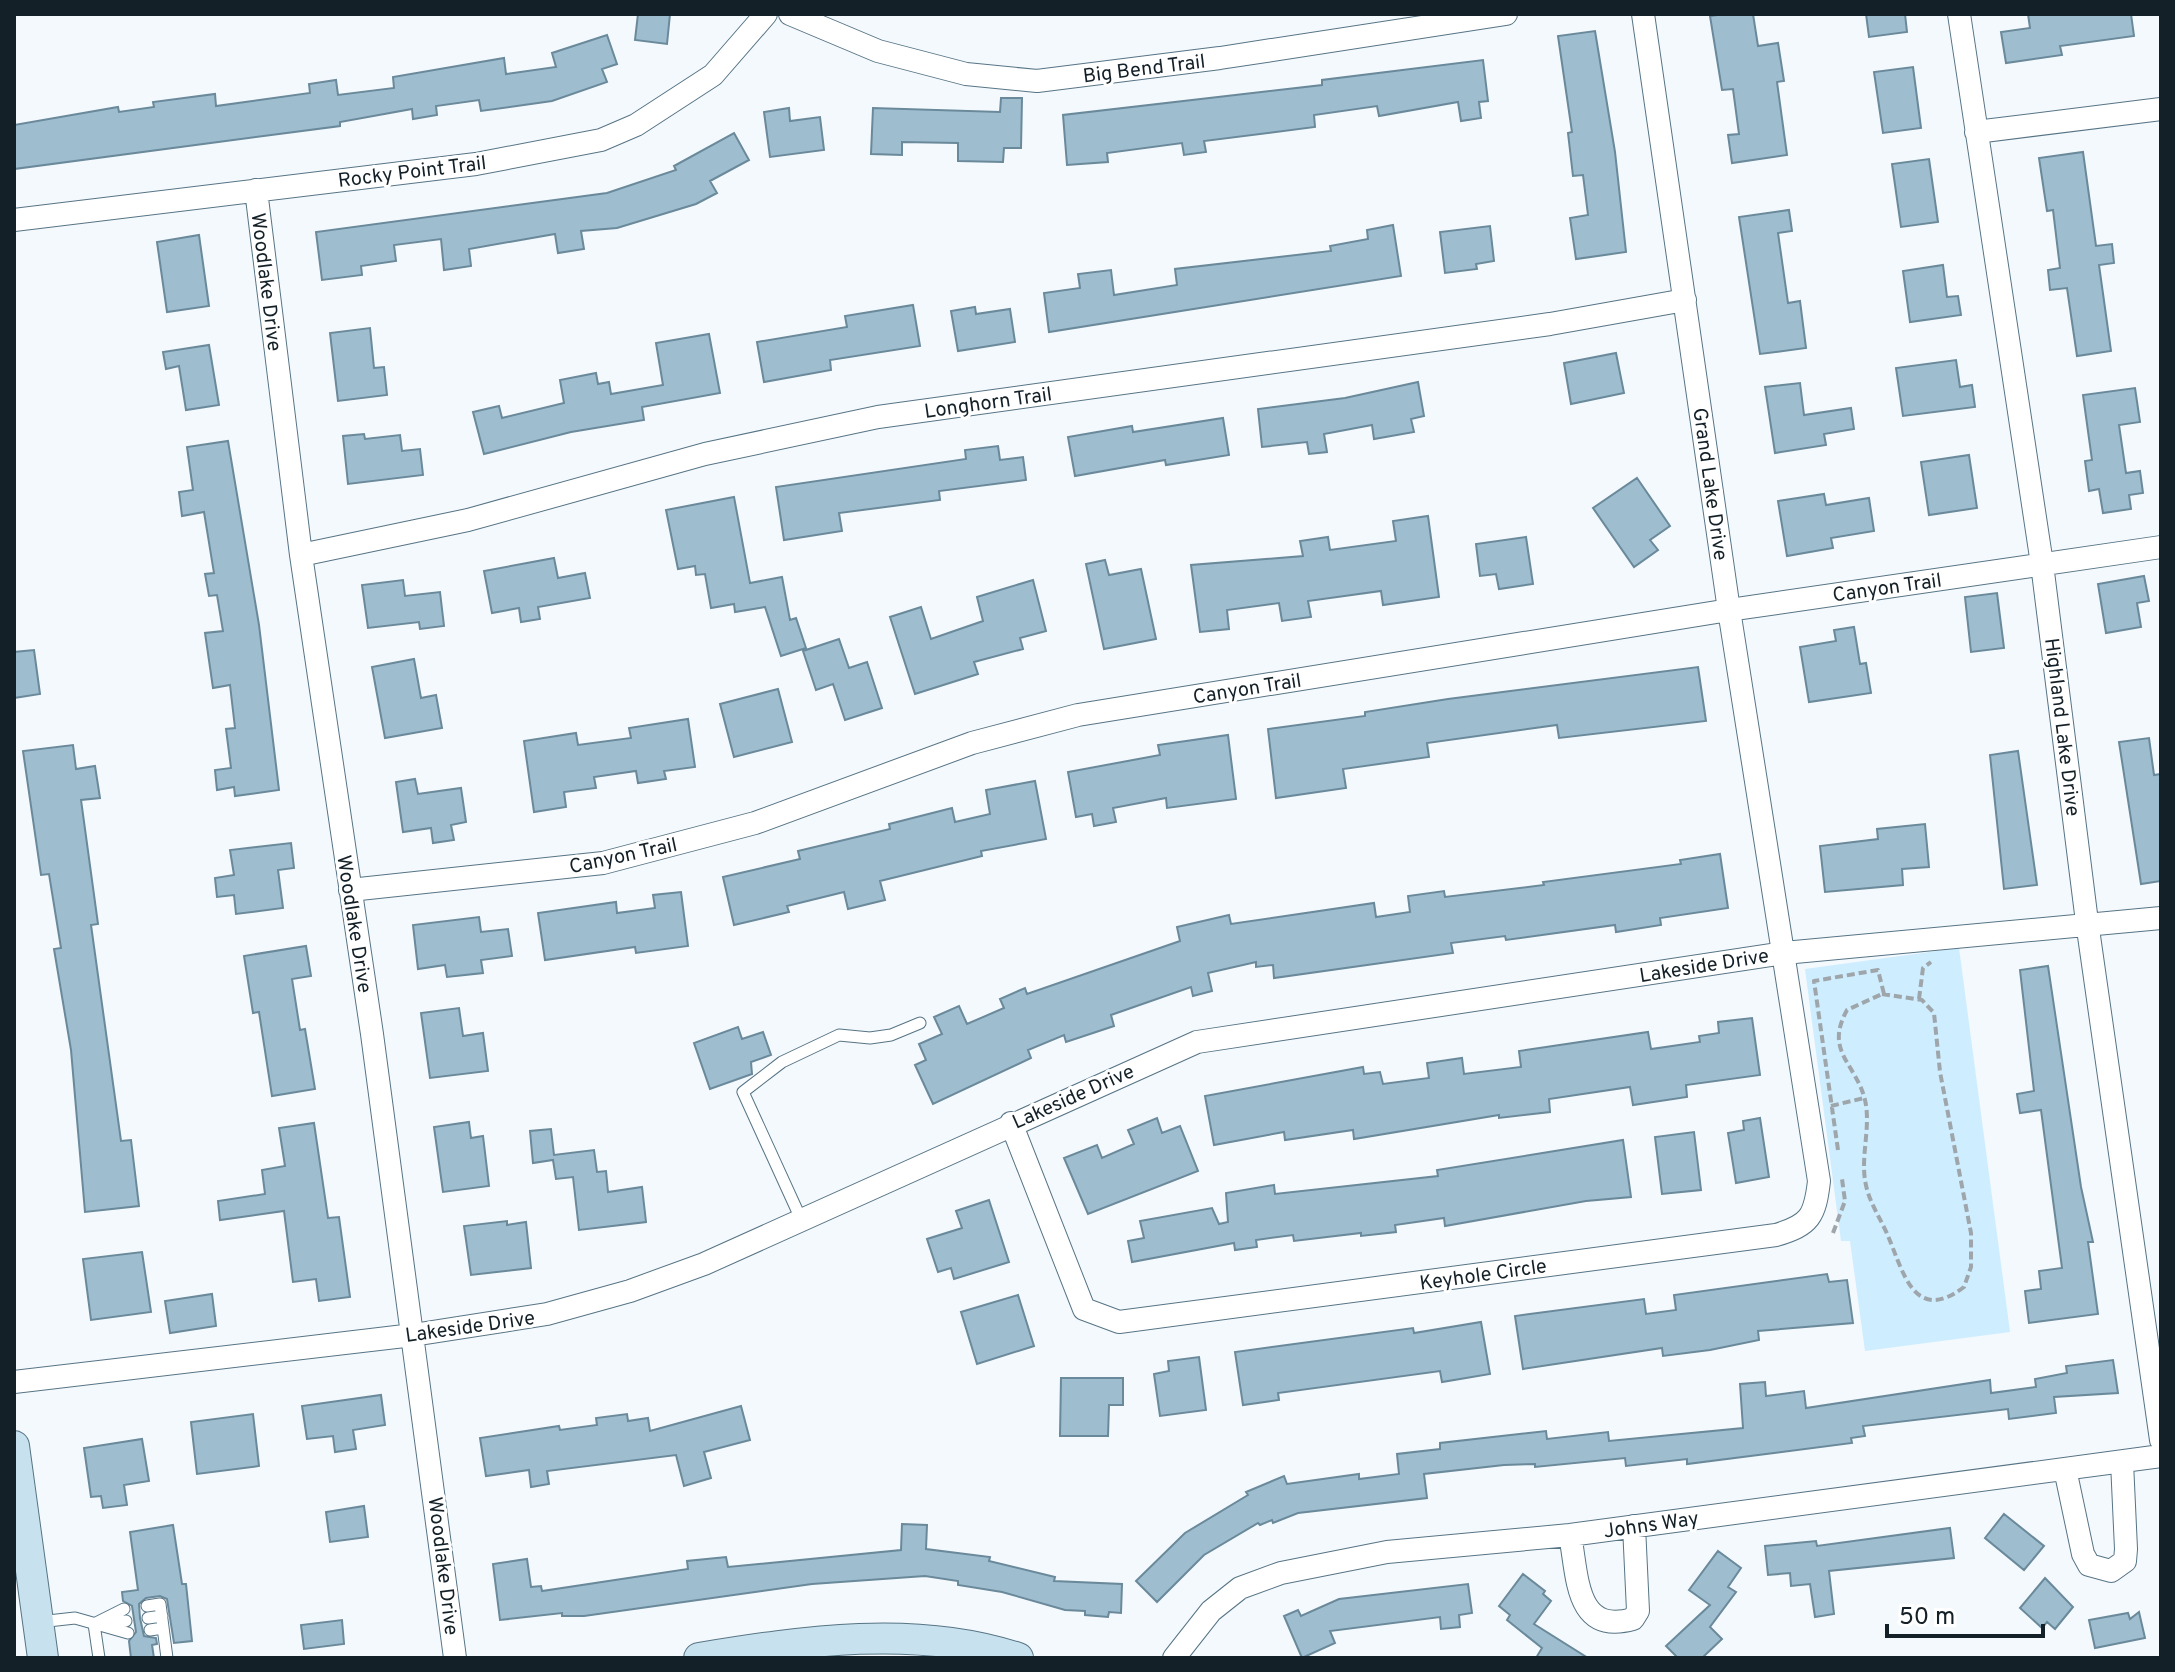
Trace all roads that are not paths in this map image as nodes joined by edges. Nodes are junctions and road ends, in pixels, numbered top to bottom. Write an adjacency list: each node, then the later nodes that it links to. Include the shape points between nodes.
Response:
1 (766, 14): 8 (street, Rocky Point Trail, via 713,75 636,125 601,140 476,164)
2 (790, 14): 3 (street, Big Bend Trail, via 878,51 966,74 1037,81)
3 (1506, 14)
4 (1643, 14): 10 (street, Grand Lake Drive)
5 (1959, 14): 7 (street, Highland Lake Drive)
6 (2161, 109): 7 (street)
7 (1976, 132): 13 (street, Highland Lake Drive)
8 (256, 190): 9 (street, Rocky Point Trail); 12 (street, Woodlake Drive)
9 (14, 220)
10 (1685, 300): 12 (street, Longhorn Trail, via 1550,324 878,417 705,454 468,520); 14 (street, Grand Lake Drive)
11 (2161, 547): 13 (street, Canyon Trail)
12 (301, 555): 15 (street, Woodlake Drive)
13 (2042, 564): 14 (street, Canyon Trail); 17 (street, Highland Lake Drive)
14 (1729, 610): 15 (street, Canyon Trail, via 1078,715 972,743 755,823 603,863); 18 (street, Grand Lake Drive)
15 (350, 890): 22 (street, Woodlake Drive)
16 (2161, 918): 17 (street, Lakeside Drive)
17 (2087, 922): 18 (street, Lakeside Drive); 24 (street, Highland Lake Drive)
18 (1784, 953): 20 (street, Lakeside Drive, via 1197,1042); 20 (street, Keyhole Circle, via 1819,1181 1816,1207 1801,1227 1776,1235 1119,1322 1084,1309)
19 (920, 1023): 21 (lane, via 891,1035 839,1035 782,1062 743,1092)
20 (1011, 1123): 21 (street, Lakeside Drive)
21 (801, 1219): 22 (street, Lakeside Drive, via 630,1291 547,1314)
22 (413, 1335): 23 (street, Lakeside Drive); 38 (street, Woodlake Drive)
23 (14, 1382)
24 (2161, 1440)
25 (14, 1446): 31 (street)
26 (2161, 1456): 27 (street, Johns Way)
27 (2122, 1462): 28 (street, Johns Way); 28 (street, via 2125,1561 2111,1571 2089,1565 2083,1554)
28 (2065, 1469): 29 (street, Johns Way)
29 (1634, 1526): 30 (street, Johns Way); 30 (street, via 1638,1611 1633,1619 1616,1624 1601,1622 1587,1610)
30 (1570, 1535): 41 (street, Johns Way, via 1387,1552 1281,1573 1240,1588 1211,1611)
31 (37, 1622): 33 (lane, via 75,1618); 34 (street)
32 (163, 1622): 32 (lane, via 149,1618 160,1604); 37 (lane)
33 (94, 1624): 33 (lane, via 126,1621); 35 (lane)
34 (43, 1658)
35 (99, 1658)
36 (161, 1658): 37 (lane)
37 (167, 1658)
38 (455, 1658)
39 (699, 1658): 40 (street, via 785,1644 920,1638)
40 (1018, 1658)
41 (1174, 1658)

